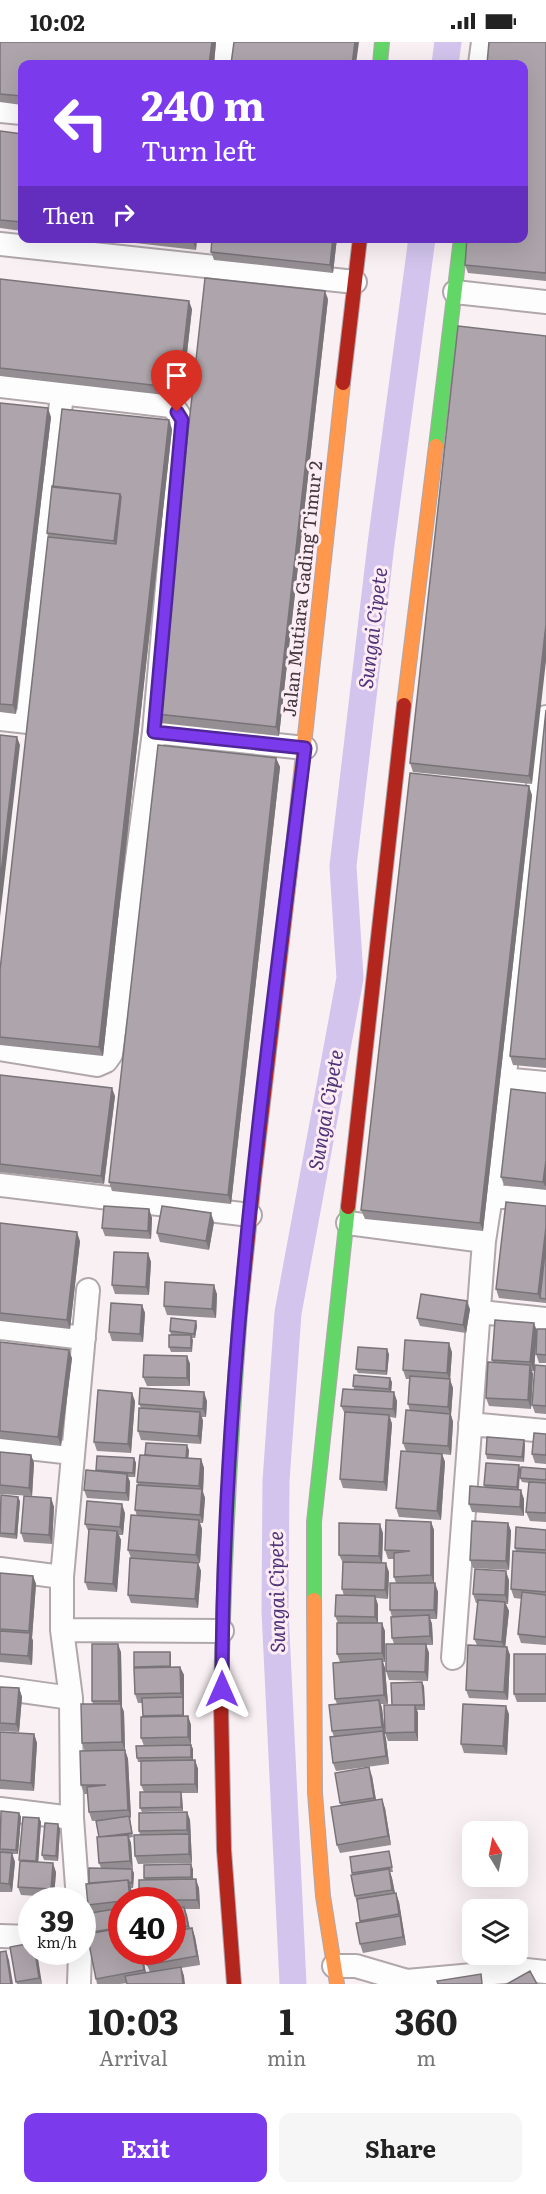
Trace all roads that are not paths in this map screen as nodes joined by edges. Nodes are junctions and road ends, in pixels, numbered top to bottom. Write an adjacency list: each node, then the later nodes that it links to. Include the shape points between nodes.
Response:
1 (223, 42): 4 (street)
2 (382, 42): 5 (street)
3 (483, 42): 6 (street)
4 (221, 60)
5 (380, 60)
6 (481, 60)
7 (0, 111): 8 (street)
8 (18, 113)
9 (359, 243): 12 (street, Jalan Mutiara Gading Timur 2)
10 (460, 243): 13 (street)
11 (0, 244): 12 (street)
12 (355, 282): 22 (street, Jalan Mutiara Gading Timur 2)
13 (455, 292): 14 (street); 30 (street, via 391,812)
14 (546, 302)
15 (0, 386): 16 (street)
16 (62, 393): 19 (street); 20 (street, via 171,406 182,420)
17 (546, 717): 24 (street)
18 (0, 719): 19 (street)
19 (28, 722): 21 (street)
20 (154, 732): 22 (street); 23 (street, via 111,1054 97,1065)
21 (25, 746)
22 (305, 748): 29 (street, Jalan Mutiara Gading Timur 2)
23 (0, 1049)
24 (503, 1079): 25 (street); 27 (street)
25 (546, 1083)
26 (0, 1185): 29 (street)
27 (491, 1196): 28 (street); 31 (street)
28 (546, 1200)
29 (250, 1215): 44 (street, Jalan Mutiara Gading Timur 2, via 228,1467)
30 (348, 1222): 31 (street); 55 (street, via 314,1522 315,1793 323,1896)
31 (484, 1241): 33 (street)
32 (88, 1290): 36 (street)
33 (480, 1312): 34 (street); 37 (street)
34 (546, 1319)
35 (0, 1328): 36 (street)
36 (84, 1338): 40 (street)
37 (470, 1424): 38 (street); 45 (street)
38 (546, 1431)
39 (0, 1445): 40 (street)
40 (73, 1453): 42 (street)
41 (0, 1569): 42 (street)
42 (62, 1577): 43 (street)
43 (62, 1630): 44 (street); 47 (street)
44 (222, 1631): 58 (street, Jalan Mutiara Gading Timur 2, via 223,1827)
45 (453, 1658)
46 (0, 1688): 47 (street)
47 (71, 1698): 49 (street)
48 (0, 1809): 49 (street)
49 (72, 1818): 50 (street)
50 (77, 1887)
51 (0, 1936): 52 (street)
52 (18, 1937)
53 (80, 1965): 57 (street)
54 (546, 1972): 56 (street, via 526,1970)
55 (335, 1975): 56 (street, via 356,1966)
56 (408, 1983)
57 (79, 1984)
58 (234, 1984)

